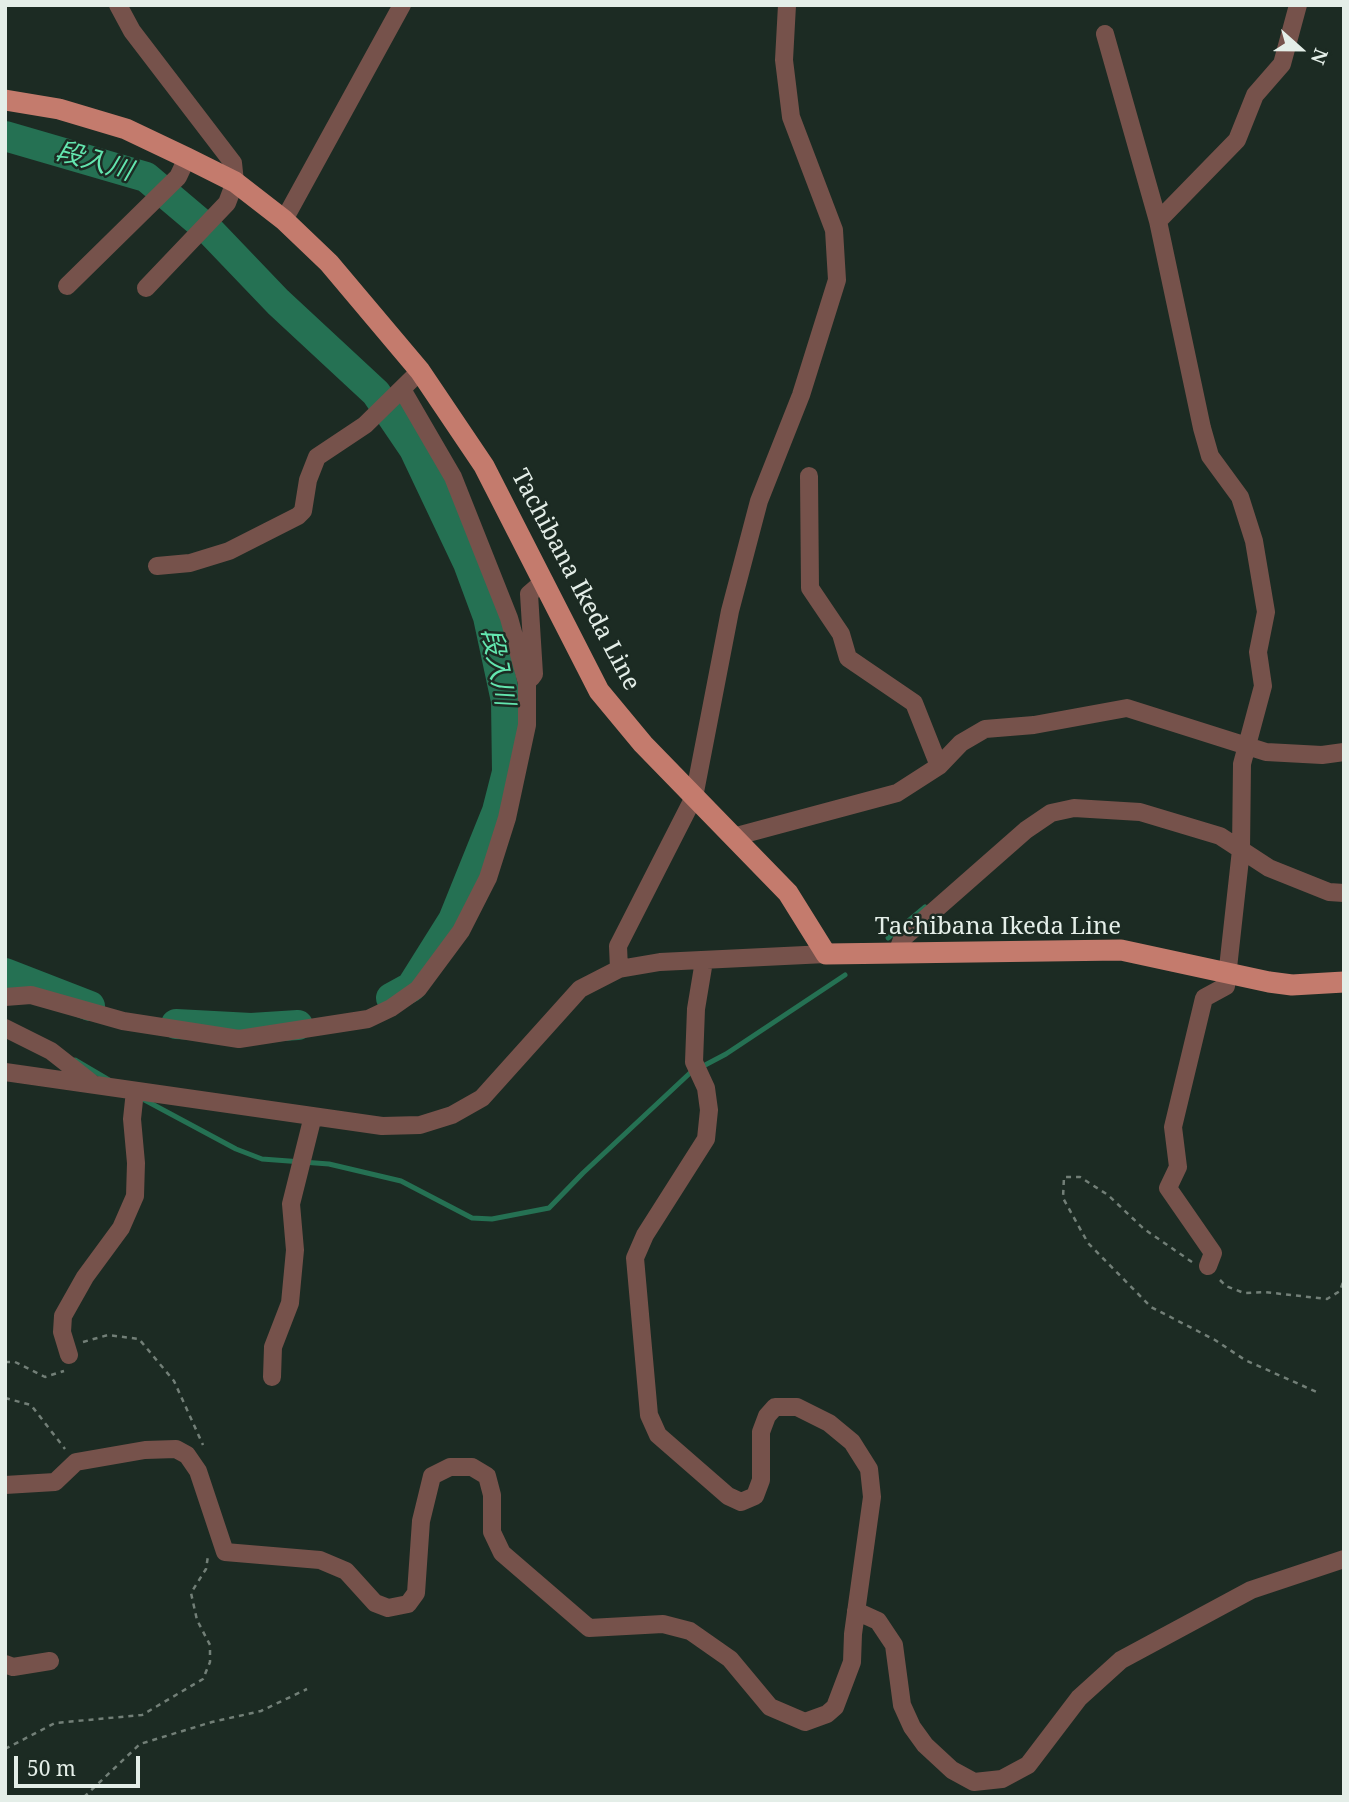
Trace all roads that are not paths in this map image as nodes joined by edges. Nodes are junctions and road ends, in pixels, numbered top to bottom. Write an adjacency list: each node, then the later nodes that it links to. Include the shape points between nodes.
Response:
1 (118, 5): 8 (street, via 132,31 233,163)
2 (402, 5): 9 (street)
3 (788, 5): 22 (street, via 784,60 791,117 834,230 837,280 801,395 759,501 730,611)
4 (1298, 5): 10 (street, via 1282,64 1255,95 1237,140)
5 (1105, 34): 10 (street)
6 (5, 100): 7 (main road, Tachibana Ikeda Line, via 59,108 126,129)
7 (187, 158): 8 (main road, Tachibana Ikeda Line); 11 (street, via 178,177)
8 (235, 182): 9 (main road, Tachibana Ikeda Line); 12 (street, via 227,204)
9 (284, 220): 13 (main road, Tachibana Ikeda Line, via 328,263)
10 (1158, 221): 19 (street, via 1202,428 1210,456 1240,497 1254,541 1264,600 1258,652 1263,686)
11 (67, 286)
12 (146, 288)
13 (420, 371): 14 (street); 17 (main road, Tachibana Ikeda Line, via 484,466)
14 (403, 391): 16 (street, via 365,425 317,457 298,516 229,551 190,563); 18 (street, via 453,477 509,618)
15 (809, 476): 21 (street, via 810,588 841,634 848,659 914,703)
16 (157, 566)
17 (544, 581): 18 (street, via 529,594 534,674); 22 (main road, Tachibana Ikeda Line, via 599,691)
18 (527, 683): 32 (street, via 527,725 516,782 488,878 461,931 418,989 391,1008 368,1019 239,1038 123,1021 31,995)
19 (1246, 746): 20 (street, via 1301,755); 21 (street, via 1127,708 985,729 961,743); 24 (street)
20 (1344, 752)
21 (939, 766): 23 (street, via 897,793)
22 (694, 797): 23 (main road, Tachibana Ikeda Line); 29 (street, via 618,946)
23 (733, 837): 26 (main road, Tachibana Ikeda Line, via 788,893)
24 (1241, 850): 25 (street, via 1269,868 1329,892); 27 (street, via 1220,836 1140,812 1074,808 1051,813 902,939); 30 (street)
25 (1344, 893)
26 (826, 954): 27 (main road, Tachibana Ikeda Line); 28 (street)
27 (897, 954): 30 (main road, Tachibana Ikeda Line, via 1121,950)
28 (704, 961): 29 (street); 43 (street, via 694,1062 706,1088 706,1139 635,1258 649,1415 658,1435 741,1502 755,1496 761,1480 761,1432 775,1407 797,1408 829,1423 852,1442 869,1469 872,1497)
29 (619, 968): 37 (street, via 580,989 482,1098 452,1115 420,1125 382,1126)
30 (1228, 972): 31 (main road, Tachibana Ikeda Line, via 1292,985); 38 (street, via 1226,986 1204,998 1173,1127 1178,1167 1168,1188 1213,1253)
31 (1344, 982)
32 (5, 997)
33 (5, 1028): 35 (street, via 51,1051)
34 (5, 1072): 35 (street)
35 (94, 1084): 36 (street)
36 (135, 1091): 37 (street); 39 (street, via 135,1196 121,1228 63,1316)
37 (313, 1116): 40 (street, via 291,1204 295,1250 290,1303 273,1346)
38 (1208, 1266)
39 (68, 1350)
40 (272, 1377)
41 (5, 1485): 43 (street, via 55,1482 76,1462 176,1449 187,1455 198,1471 225,1552 320,1560 346,1572 375,1603 388,1608 408,1604 416,1593 421,1521 432,1476 450,1467 472,1467 487,1476 492,1532 502,1553 572,1616 589,1628 663,1624 690,1631 730,1659 770,1707 805,1722 835,1707 852,1662)
42 (1344, 1559): 43 (street, via 1251,1590 1121,1660 1079,1699 1028,1765 1002,1779 974,1782 951,1770 912,1727 902,1705 894,1645 878,1621)
43 (856, 1611)
44 (50, 1661): 45 (street, via 13,1667)
45 (5, 1664)

